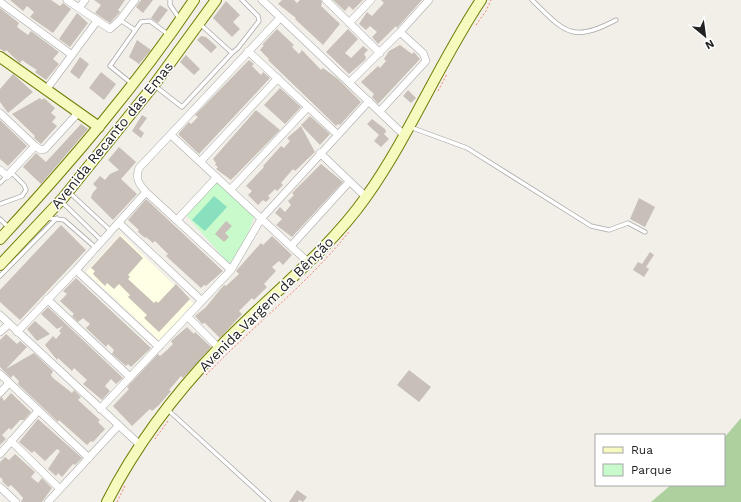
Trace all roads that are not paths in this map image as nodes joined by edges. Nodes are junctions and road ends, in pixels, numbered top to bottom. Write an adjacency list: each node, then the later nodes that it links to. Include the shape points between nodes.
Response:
1 (68, 0): 15 (street)
2 (85, 0): 15 (street)
3 (134, 0): 18 (street)
4 (170, 0): 19 (lane, via 170,5)
5 (216, 0): 16 (main road, Avenida Recanto das Emas)
6 (242, 0): 29 (lane, via 258,16 259,21)
7 (262, 0): 17 (street)
8 (326, 0): 22 (street)
9 (371, 0): 22 (street)
10 (429, 0): 25 (street)
11 (481, 0): 46 (main road, Avenida Vargem da Bênção)
12 (532, 0): 20 (lane, via 558,25 573,33 592,30)
13 (193, 1): 16 (main road, via 196,10 204,13); 19 (main road, Avenida Recanto das Emas)
14 (0, 2): 31 (street)
15 (79, 8): 21 (street)
16 (208, 11): 23 (main road, Avenida Recanto das Emas)
17 (280, 18): 28 (street); 35 (street)
18 (120, 20): 21 (street, via 110,29); 24 (lane)
19 (180, 20): 26 (main road, Avenida Recanto das Emas)
20 (616, 20)
21 (97, 22): 31 (street)
22 (349, 22): 30 (street)
23 (199, 24): 27 (main road, Avenida Recanto das Emas); 29 (lane)
24 (135, 30): 26 (lane, via 141,22 150,21); 36 (lane, via 110,66)
25 (400, 32): 30 (street); 42 (street, via 422,53 426,61)
26 (169, 35): 27 (main road, via 178,41); 36 (main road, Avenida Recanto das Emas)
27 (180, 49): 37 (main road, Avenida Recanto das Emas)
28 (248, 51): 33 (street); 38 (street)
29 (232, 53): 34 (lane)
30 (380, 53): 35 (street)
31 (72, 55): 39 (street)
32 (0, 56): 39 (main road)
33 (278, 78): 41 (street); 51 (street)
34 (206, 81): 37 (lane, via 182,107); 38 (lane)
35 (350, 82): 40 (street)
36 (132, 84): 45 (main road, Avenida Recanto das Emas)
37 (154, 85): 57 (main road, Avenida Recanto das Emas)
38 (214, 88): 48 (street)
39 (46, 90): 44 (main road)
40 (369, 101): 42 (street); 47 (street)
41 (308, 107): 47 (street); 56 (street)
42 (380, 111): 46 (street)
43 (0, 113): 49 (street)
44 (78, 113): 45 (main road); 49 (street, via 45,149 41,150)
45 (99, 128): 61 (main road, Avenida Recanto das Emas)
46 (406, 131): 59 (main road, Avenida Vargem da Bênção); 71 (lane, via 467,148 591,226 609,230 628,223)
47 (338, 134): 50 (street)
48 (171, 135): 51 (street); 58 (street, via 139,168 139,183)
49 (35, 146): 54 (street)
50 (320, 153): 55 (street); 66 (street)
51 (200, 162): 53 (street)
52 (0, 170): 54 (street)
53 (217, 177): 56 (street); 67 (street)
54 (4, 178): 62 (lane, via 24,185 26,190 22,196)
55 (349, 182): 59 (street); 75 (street)
56 (231, 189): 66 (street)
57 (68, 192): 60 (main road, Avenida Recanto das Emas); 70 (lane)
58 (146, 192): 67 (street); 68 (street)
59 (366, 197): 77 (main road, Avenida Vargem da Bênção)
60 (61, 201): 63 (main road, Avenida Recanto das Emas); 74 (lane)
61 (33, 203): 63 (main road, via 31,215 38,220); 69 (main road, Avenida Recanto das Emas)
62 (0, 204)
63 (44, 218): 64 (lane); 72 (main road, Avenida Recanto das Emas)
64 (57, 218): 76 (lane, via 64,220); 81 (lane)
65 (0, 219): 69 (lane)
66 (261, 219): 75 (street); 80 (street)
67 (177, 220): 80 (street)
68 (119, 223): 70 (street); 83 (street)
69 (12, 226): 72 (main road, via 23,221 29,229); 73 (main road, Avenida Recanto das Emas)
70 (111, 231): 74 (street)
71 (645, 232)
72 (27, 235): 78 (main road, Avenida Recanto das Emas)
73 (0, 239)
74 (102, 241): 76 (street)
75 (291, 246): 77 (street)
76 (96, 248): 79 (street)
77 (309, 263): 90 (main road, Avenida Vargem da Bênção)
78 (0, 265)
79 (76, 270): 82 (street); 89 (street)
80 (231, 270): 83 (street)
81 (0, 276)
82 (47, 299): 88 (street); 92 (street)
83 (202, 301): 85 (street)
84 (0, 315): 86 (street)
85 (188, 317): 89 (street); 90 (street)
86 (8, 324): 87 (street); 88 (street)
87 (0, 332)
88 (17, 332): 96 (street)
89 (159, 347): 92 (street)
90 (219, 348): 95 (main road, Avenida Vargem da Bênção)
91 (0, 374): 93 (street)
92 (130, 377): 96 (street)
93 (9, 383): 94 (street); 97 (street)
94 (0, 393)
95 (166, 408): 100 (main road, Avenida Vargem da Bênção); 108 (lane)
96 (100, 409): 98 (street)
97 (38, 411): 99 (street); 102 (street)
98 (119, 426): 100 (street); 102 (street)
99 (11, 441): 101 (street); 104 (street)
100 (140, 445): 107 (main road, Avenida Vargem da Bênção)
101 (0, 454)
102 (89, 458): 104 (street)
103 (0, 487): 105 (street)
104 (60, 489): 106 (street)
105 (16, 502)
106 (48, 502)
107 (107, 502)
108 (269, 502)

